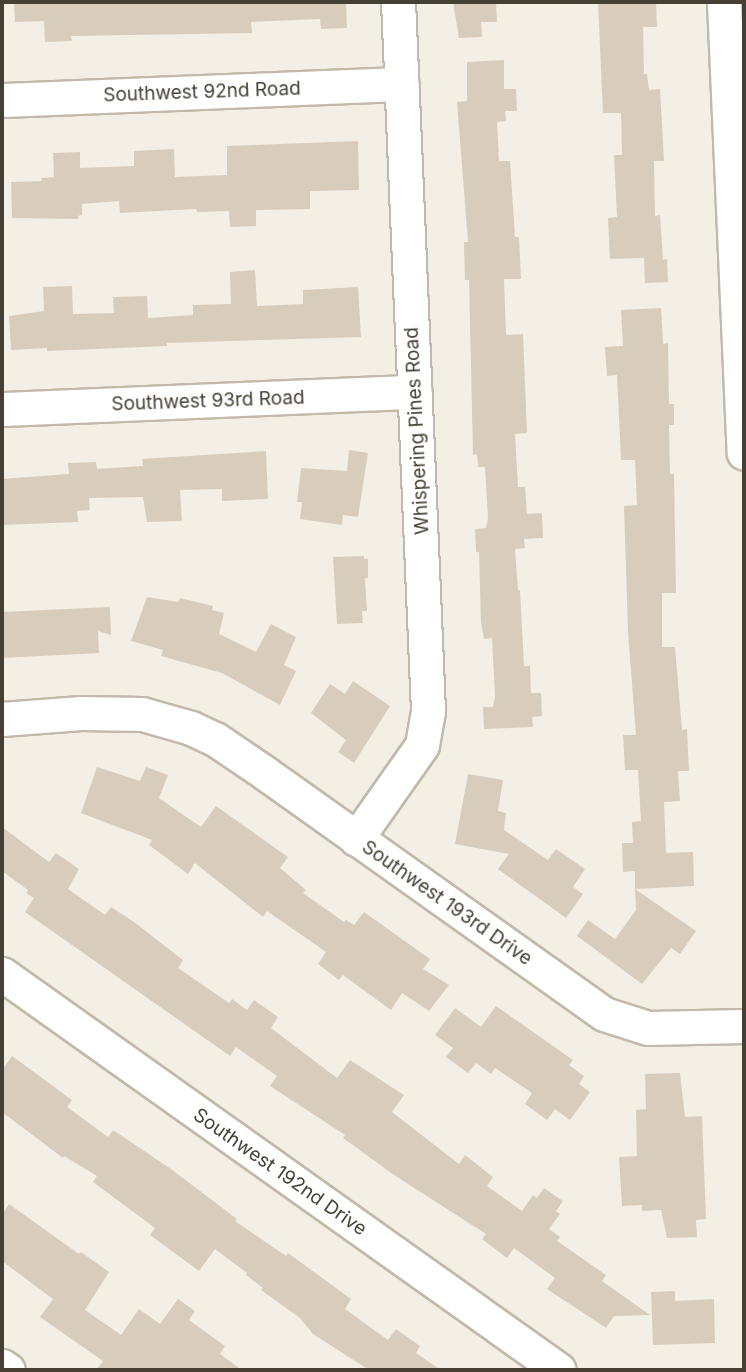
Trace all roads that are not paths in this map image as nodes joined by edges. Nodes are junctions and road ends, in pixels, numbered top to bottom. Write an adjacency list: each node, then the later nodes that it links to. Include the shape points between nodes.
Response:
1 (398, 2): 3 (street, Whispering Pines Road)
2 (724, 2): 7 (street)
3 (402, 84): 4 (street, Southwest 92nd Road); 5 (street, Whispering Pines Road)
4 (2, 100)
5 (415, 392): 6 (street, Southwest 93rd Road); 9 (street, Whispering Pines Road, via 426,727 415,756)
6 (2, 409)
7 (744, 453)
8 (2, 719): 9 (street, Southwest 193rd Drive, via 114,713 168,720 215,739)
9 (356, 839): 11 (street, Southwest 193rd Drive, via 611,1017 648,1028)
10 (2, 974): 14 (street, Southwest 192nd Drive)
11 (744, 1026)
12 (2, 1366): 13 (street)
13 (8, 1370)
14 (559, 1370)

